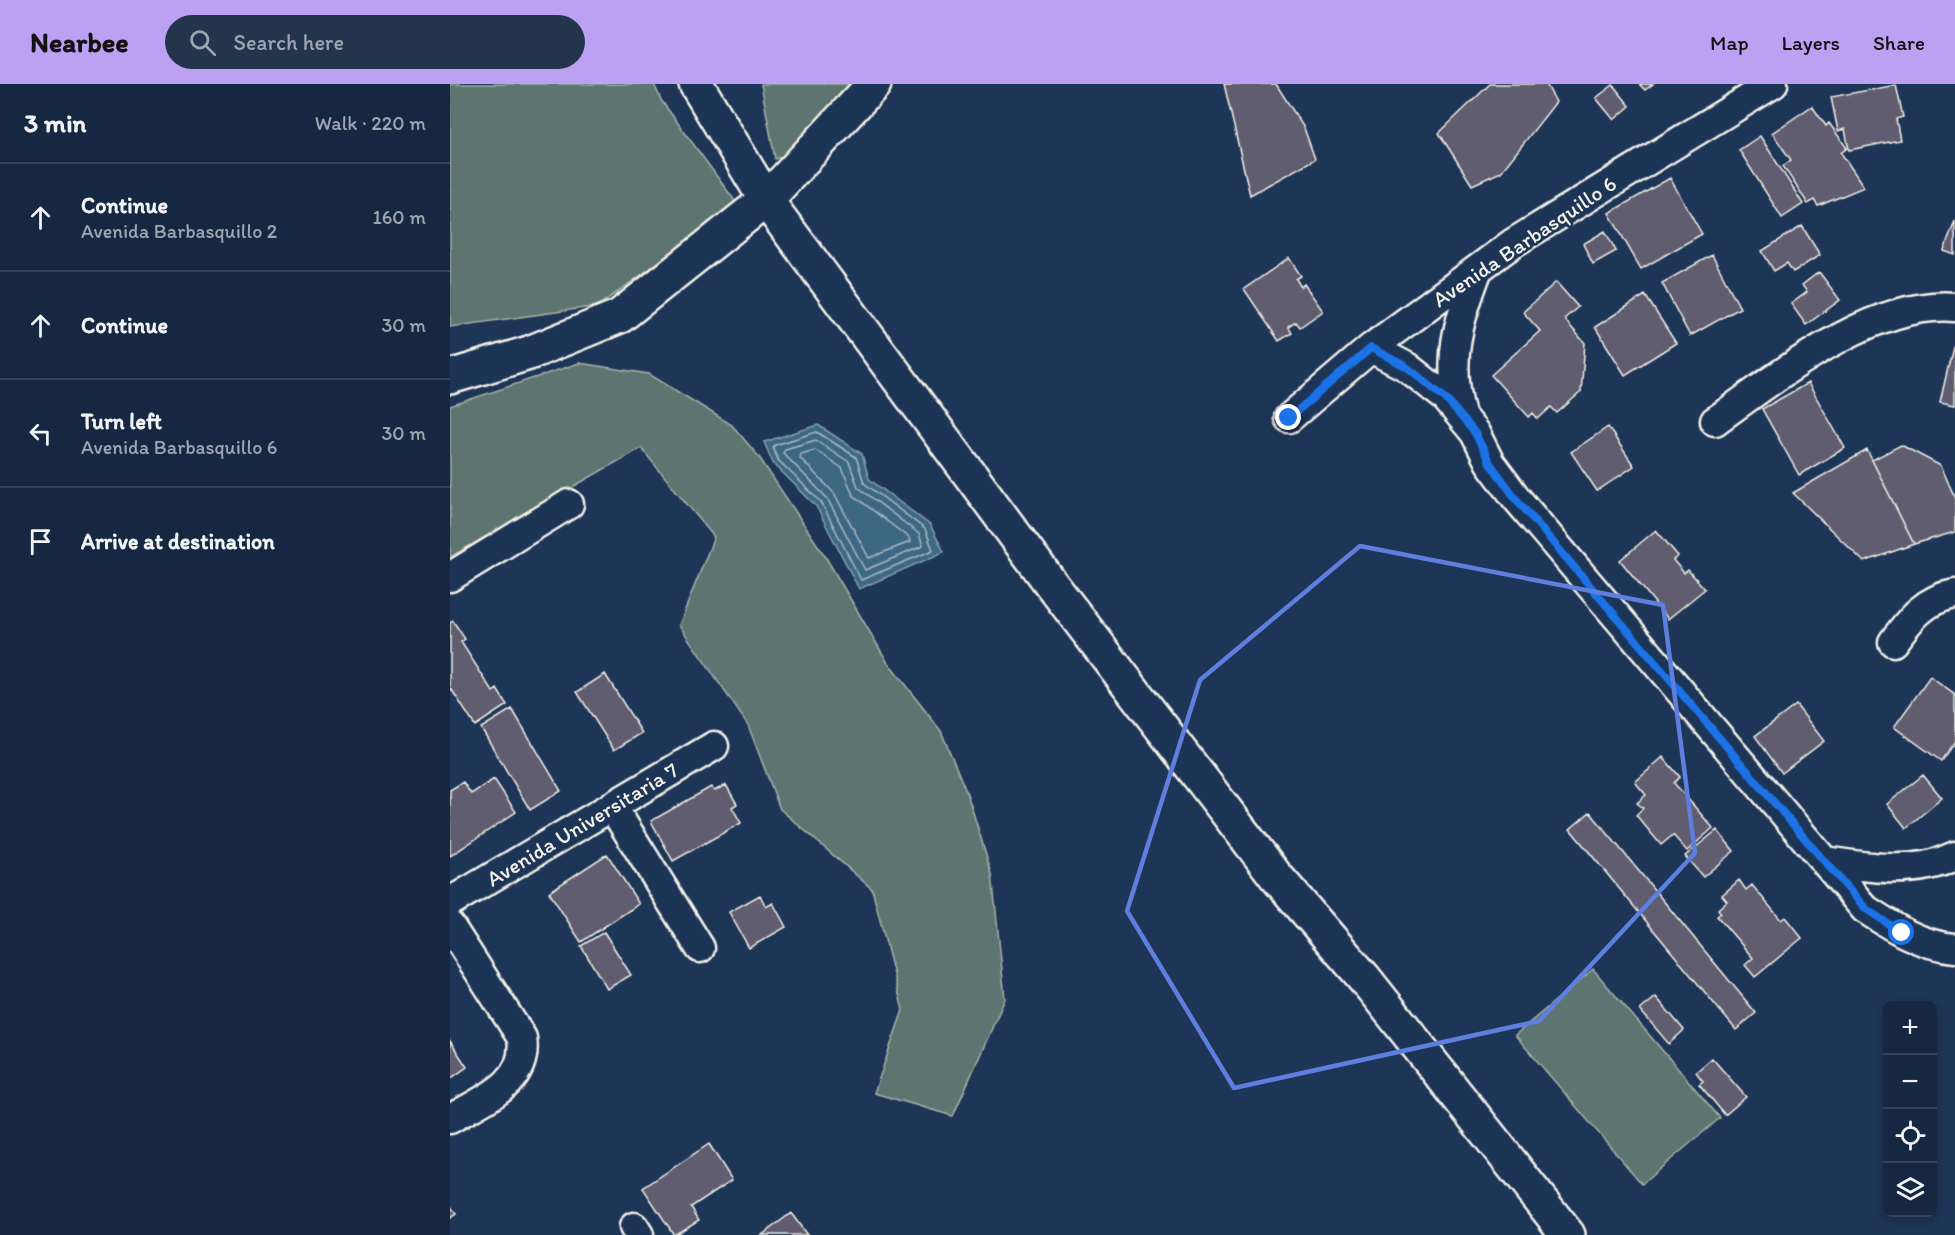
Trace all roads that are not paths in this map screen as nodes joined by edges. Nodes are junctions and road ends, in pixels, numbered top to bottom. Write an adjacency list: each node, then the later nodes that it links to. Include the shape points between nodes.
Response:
1 (696, 84): 4 (street)
2 (874, 84): 4 (street)
3 (1773, 84): 5 (street, Avenida Barbasquillo 6, via 1513,243)
4 (765, 200): 8 (street, via 620,316 529,353); 25 (street, via 1052,585 1275,875 1372,988)
5 (1478, 269): 7 (street, Avenida Barbasquillo 6); 9 (street, via 1464,303 1452,365)
6 (1955, 307): 11 (street, via 1904,312 1853,331 1790,366)
7 (1371, 348): 9 (street, via 1407,367); 10 (street, Avenida Barbasquillo 6)
8 (450, 377)
9 (1462, 417): 19 (street, via 1517,500)
10 (1289, 418)
11 (1715, 422)
12 (569, 504): 13 (street)
13 (450, 577)
14 (1955, 594): 15 (street, via 1942,596 1914,613)
15 (1893, 642)
16 (714, 746): 17 (street, Avenida Universitaria 7)
17 (612, 806): 20 (street, Avenida Universitaria 7); 22 (street)
18 (1955, 856): 19 (street, via 1913,868 1878,869)
19 (1824, 861): 23 (street, via 1866,909 1902,933 1936,946)
20 (450, 902)
21 (450, 926): 24 (street, via 522,1038 524,1051 515,1076 505,1086)
22 (700, 948)
23 (1955, 948)
24 (450, 1119)
25 (1568, 1235)

